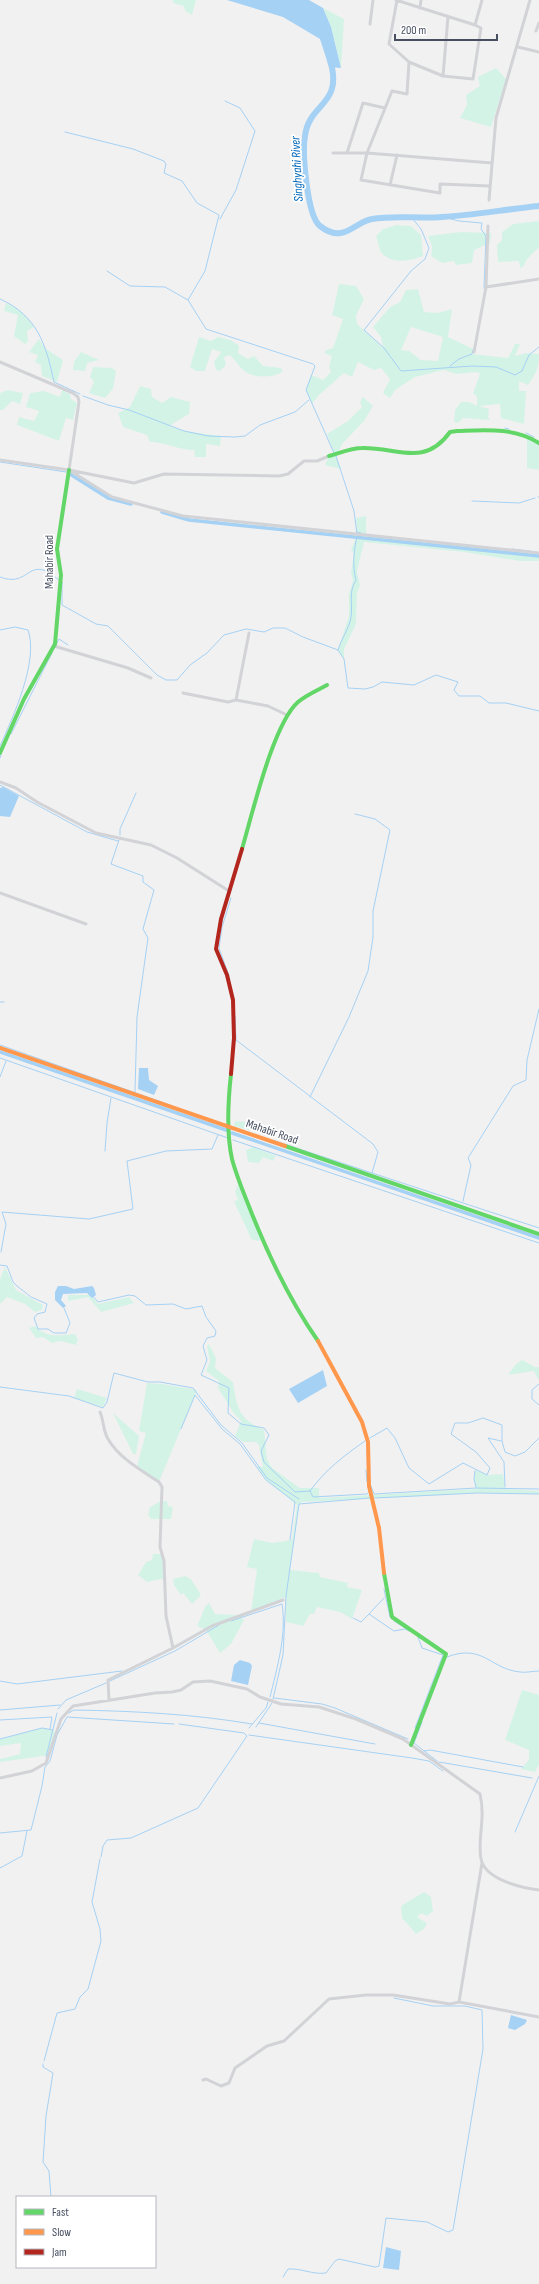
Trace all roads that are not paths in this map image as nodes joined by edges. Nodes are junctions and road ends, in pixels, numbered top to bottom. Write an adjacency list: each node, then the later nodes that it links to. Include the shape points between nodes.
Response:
1 (373, 0): 9 (street)
2 (396, 0): 6 (street); 14 (street, via 388,44)
3 (421, 0): 6 (street)
4 (482, 0): 10 (street)
5 (530, 0): 12 (street)
6 (420, 8): 7 (street)
7 (448, 16): 10 (street); 15 (street)
8 (539, 23): 11 (street)
9 (370, 24)
10 (475, 25): 15 (street, via 481,28 474,79)
11 (536, 31)
12 (518, 47): 13 (street); 21 (street, via 496,118)
13 (539, 52)
14 (409, 62): 15 (street); 16 (street, via 407,94 392,91)
15 (442, 76)
16 (385, 108): 18 (street, via 363,103); 19 (street)
17 (334, 153): 18 (street)
18 (347, 153): 19 (street)
19 (367, 153): 20 (street); 22 (street, via 361,180)
20 (397, 156): 21 (street); 22 (street)
21 (492, 163): 23 (street)
22 (390, 185): 23 (street, via 440,193 440,184)
23 (490, 186): 24 (street)
24 (489, 200)
25 (488, 226): 27 (street)
26 (539, 279): 27 (street)
27 (486, 288): 28 (street)
28 (474, 352)
29 (0, 362): 33 (street, Mahabir Road, via 73,392 78,397 80,402)
30 (539, 443): 31 (street, via 527,435 502,429 479,432 455,431 450,432 445,441 424,452 395,454 367,447)
31 (329, 456): 33 (street, via 317,461 304,461 288,474 279,476 164,474 134,483)
32 (0, 460): 33 (street)
33 (68, 470): 34 (street, via 112,497 183,516); 36 (street, Mahabir Road, via 57,549 60,581 57,637)
34 (539, 553)
35 (249, 633): 40 (street)
36 (54, 646): 37 (street, via 128,668); 42 (street, Mahabir Road, via 24,699)
37 (151, 678)
38 (327, 685): 41 (street, via 298,702)
39 (183, 692): 40 (street, via 228,702)
40 (236, 700): 41 (street, via 268,706)
41 (288, 715): 44 (street, via 268,763)
42 (0, 753)
43 (0, 782): 44 (street, via 16,788 96,833 158,848 186,862)
44 (229, 892): 48 (street, via 216,949 227,975 233,1000 234,1038 228,1104)
45 (0, 893): 46 (street)
46 (86, 924)
47 (0, 1048): 48 (street, Mahabir Road)
48 (231, 1129): 49 (street, Mahabir Road); 54 (street, via 232,1158 268,1253 296,1310 323,1349 362,1422 368,1442 369,1486 379,1528 392,1617 446,1654)
49 (539, 1234)
50 (100, 1412): 52 (street, via 108,1439 126,1459 159,1482 162,1487 160,1547 164,1561 166,1616)
51 (284, 1600): 52 (street, via 212,1626)
52 (173, 1648): 53 (street, via 108,1680)
53 (109, 1700): 54 (street, via 172,1692 181,1690 193,1682 222,1682 247,1689 260,1697 281,1704 319,1707 348,1716); 55 (street, via 81,1704 68,1709 46,1763 32,1771)
54 (411, 1745): 56 (street, via 480,1794 483,1811)
55 (0, 1778)
56 (482, 1863): 57 (street, via 510,1884); 58 (street)
57 (539, 1890)
58 (459, 2002): 59 (street); 60 (street, via 450,2004 393,1995 329,1999 284,2041 267,2046 235,2068 229,2083 221,2086)
59 (539, 2017)
60 (203, 2080)

